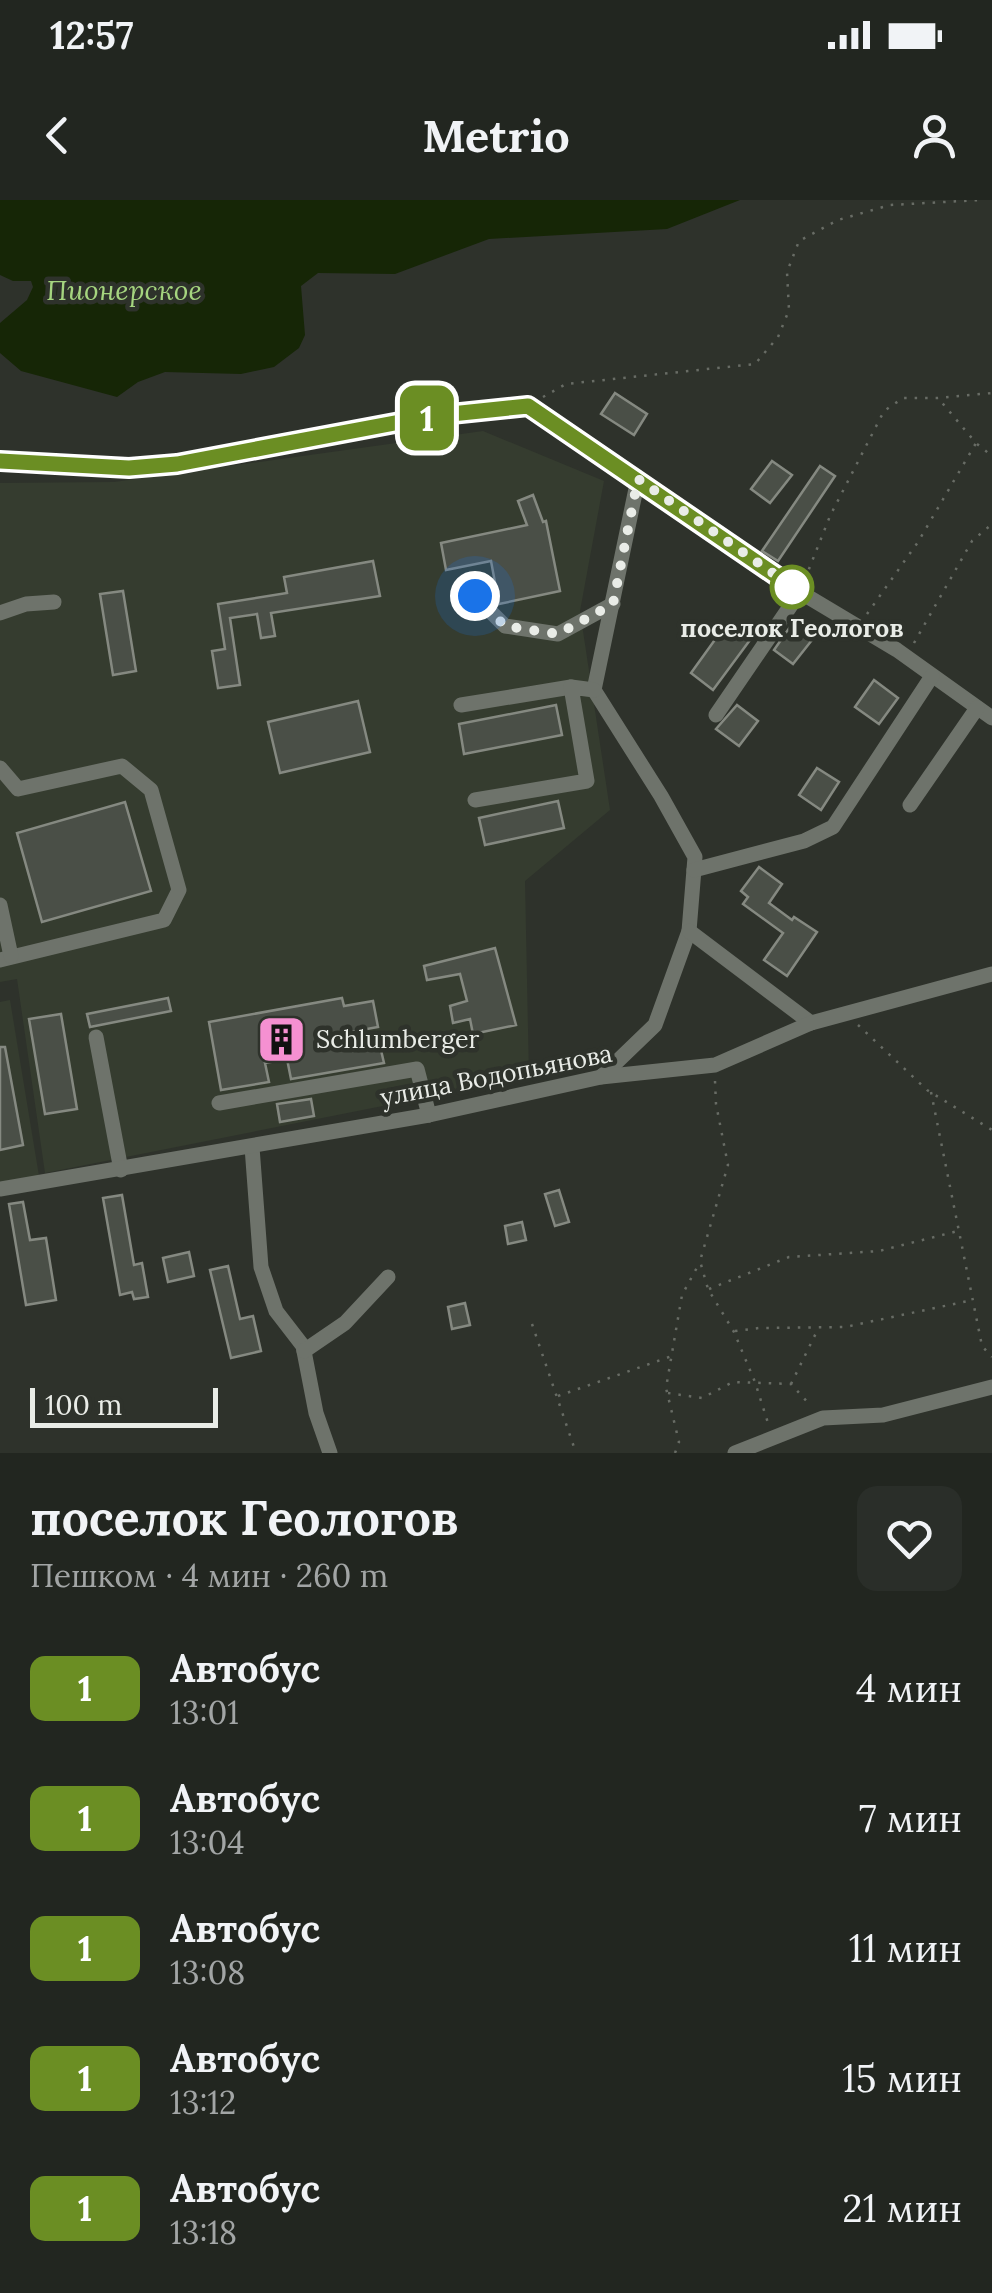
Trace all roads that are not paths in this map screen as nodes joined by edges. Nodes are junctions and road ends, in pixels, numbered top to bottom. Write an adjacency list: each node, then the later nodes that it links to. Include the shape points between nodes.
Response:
1 (0, 461): 2 (street, via 177,464 432,416 528,406)
2 (638, 479): 3 (street); 6 (street)
3 (800, 592): 8 (street); 13 (street)
4 (475, 596): 6 (street, via 505,626 558,634)
5 (54, 602): 7 (street)
6 (613, 604): 10 (street)
7 (0, 613)
8 (932, 676): 12 (street); 18 (street, via 833,827)
9 (571, 687): 10 (street); 11 (street); 16 (street, via 587,781)
10 (594, 690): 18 (street, via 695,857)
11 (462, 705)
12 (978, 708): 14 (street); 17 (street)
13 (716, 716)
14 (992, 718)
15 (0, 768): 21 (street, via 18,790 122,766 151,790 179,890 164,920)
16 (475, 800)
17 (910, 805)
18 (694, 870): 20 (street)
19 (0, 905): 21 (street)
20 (689, 931): 23 (street); 25 (street, via 655,1025)
21 (6, 958)
22 (992, 974): 23 (street, улица Водопьянова)
23 (811, 1023): 25 (street, улица Водопьянова, via 715,1065)
24 (96, 1037): 29 (street)
25 (601, 1077): 27 (street, улица Водопьянова)
26 (219, 1102): 27 (street, via 416,1069)
27 (429, 1115): 28 (street, улица Водопьянова)
28 (252, 1146): 29 (street, улица Водопьянова); 32 (street, via 262,1267 276,1312)
29 (120, 1170): 30 (street, улица Водопьянова)
30 (0, 1189)
31 (388, 1277): 32 (street, via 345,1323)
32 (304, 1352): 34 (street)
33 (992, 1387): 35 (street, via 883,1415 823,1418)
34 (330, 1453)
35 (736, 1453)

